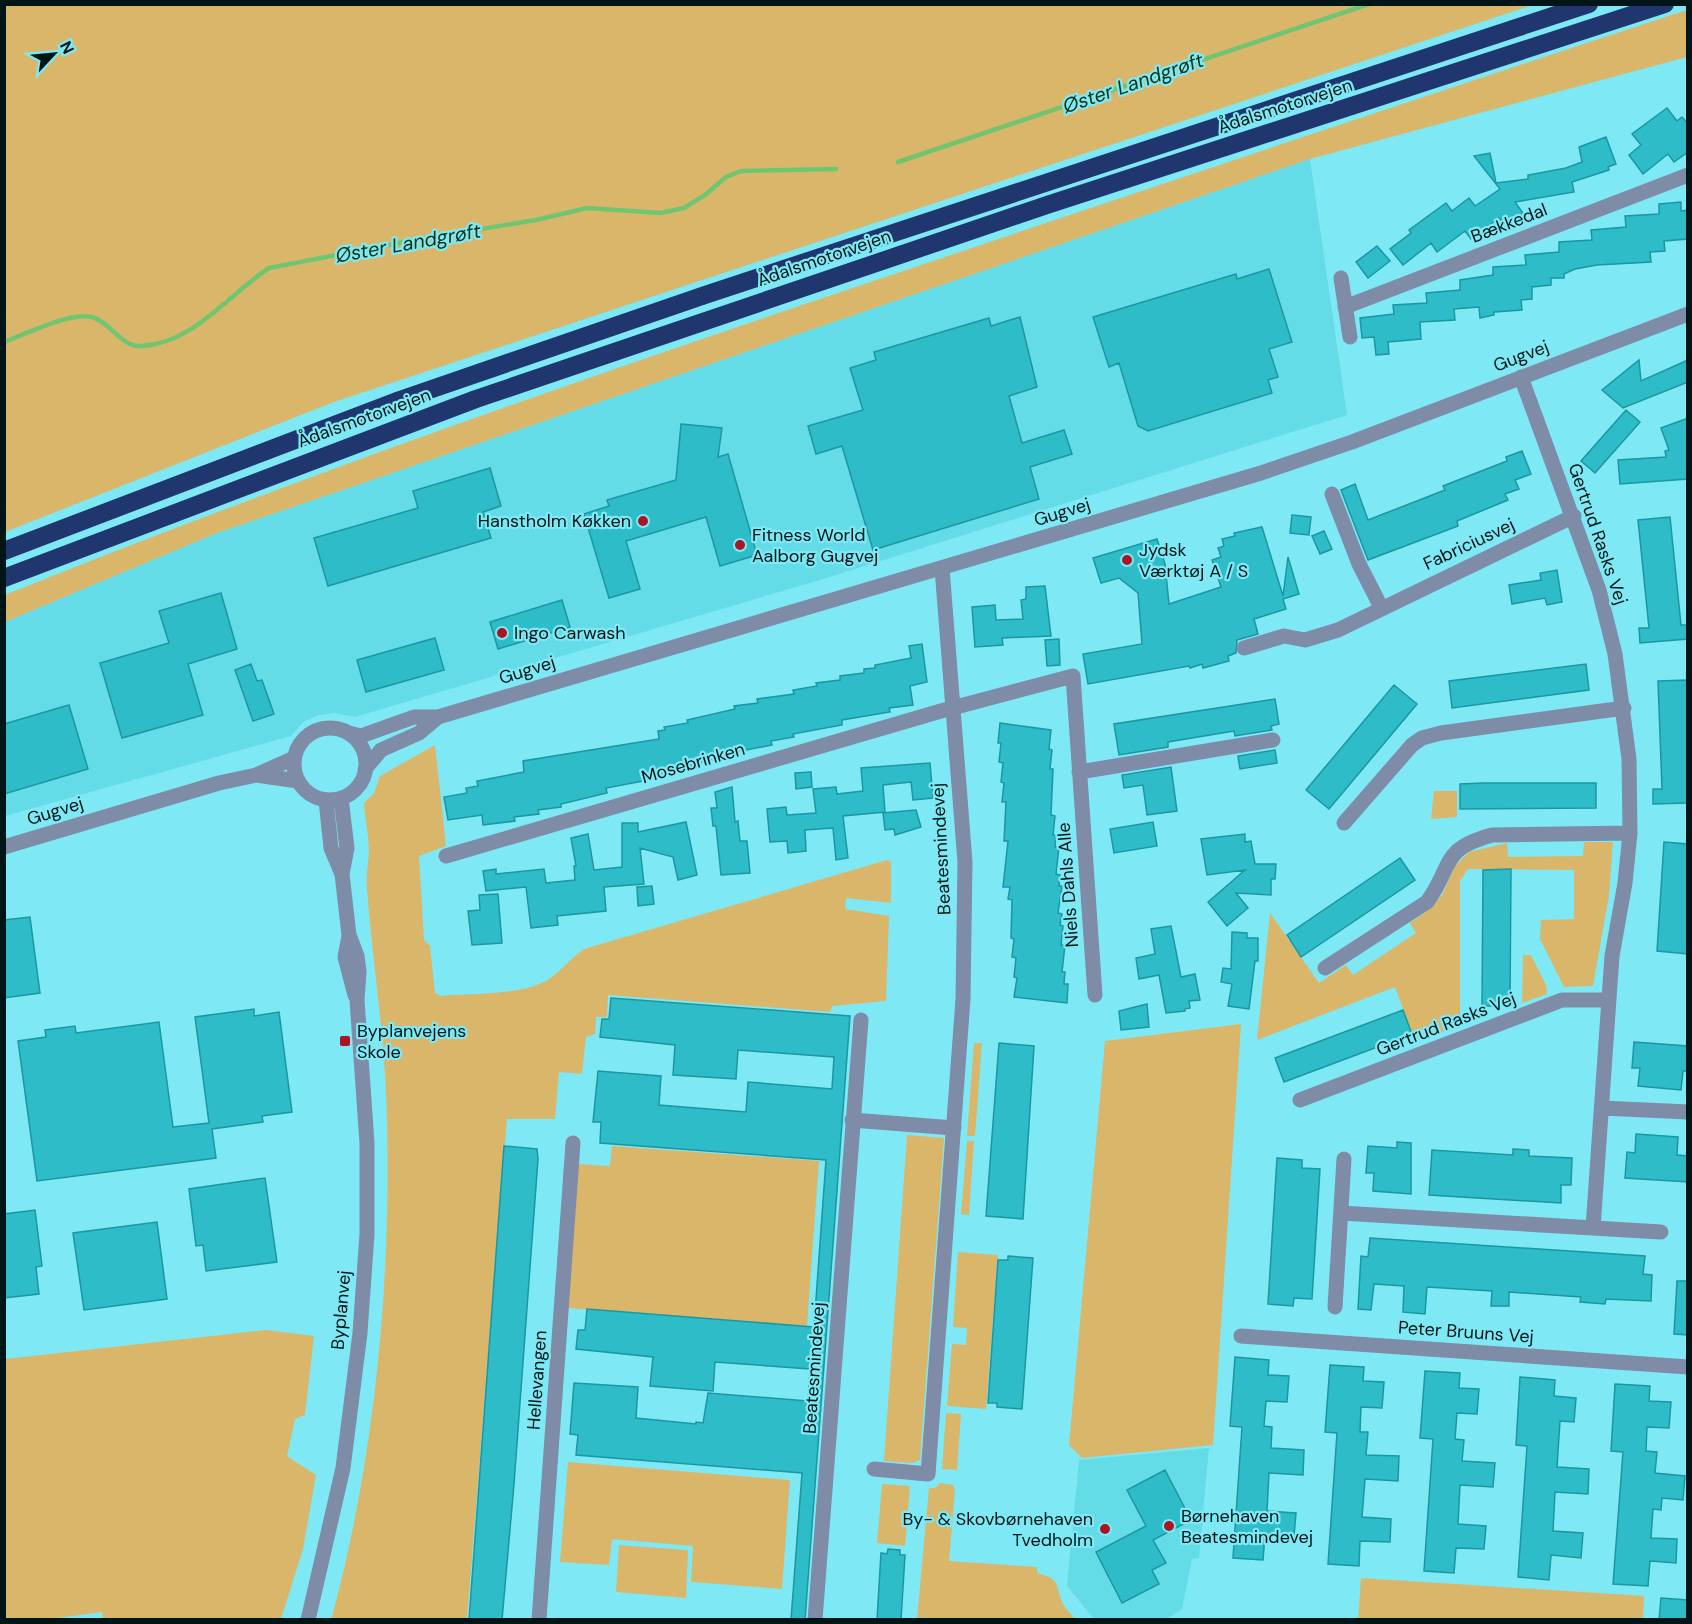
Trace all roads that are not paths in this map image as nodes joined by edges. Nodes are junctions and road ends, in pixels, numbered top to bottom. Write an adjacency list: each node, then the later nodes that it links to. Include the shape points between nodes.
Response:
1 (1589, 4): 11 (highway, Ådalsmotorvejen, via 468,376)
2 (1665, 4): 13 (highway, Ådalsmotorvejen, via 1058,202 487,395)
3 (1688, 175): 5 (street, Bækkedal)
4 (1341, 279): 5 (street)
5 (1346, 307): 7 (street)
6 (1688, 314): 8 (street, Gugvej)
7 (1350, 337)
8 (1521, 377): 10 (street, Gertrud Rasks Vej); 12 (street, Gugvej, via 1261,473)
9 (1332, 494): 14 (street, via 1359,564)
10 (1574, 516): 14 (street, Fabriciusvej); 17 (street, Gertrud Rasks Vej, via 1599,590)
11 (4, 551)
12 (942, 568): 16 (street, Beatesmindevej); 18 (street, Gugvej)
13 (4, 578)
14 (1381, 607): 15 (street, Fabriciusvej, via 1366,618 1316,637 1305,640 1284,636)
15 (1244, 648)
16 (951, 708): 23 (street, Niels Dahls Alle, via 1073,676); 30 (street, Mosebrinken); 39 (street, Beatesmindevej, via 965,862 963,999)
17 (1624, 708): 27 (street, via 1422,738); 28 (street, Gertrud Rasks Vej)
18 (438, 717): 19 (street, Gugvej, via 414,717 361,736); 22 (street, Gugvej, via 419,733 381,750)
19 (349, 733): 21 (street, via 329,728 310,734); 22 (street, via 361,747)
20 (1273, 740): 23 (street)
21 (294, 758): 24 (street, Gugvej); 25 (street)
22 (365, 769): 26 (street, via 357,787)
23 (1079, 772): 32 (street, Niels Dahls Alle)
24 (256, 775): 25 (street, Gugvej); 29 (street, Gugvej)
25 (298, 781): 26 (street, via 312,795)
26 (334, 799): 49 (street, Byplanvej, via 347,848 342,874 349,934 359,972 367,1234 360,1333 343,1468)
27 (1344, 823)
28 (1630, 833): 31 (street, via 1492,835 1470,841 1453,853 1427,902); 33 (street, Gertrud Rasks Vej)
29 (4, 847)
30 (446, 856)
31 (1325, 968)
32 (1095, 995)
33 (1609, 1000): 35 (street, Gertrud Rasks Vej, via 1562,1000); 36 (street, Gertrud Rasks Vej)
34 (861, 1020): 38 (street, Beatesmindevej)
35 (1300, 1100)
36 (1602, 1108): 37 (street); 43 (street, Gertrud Rasks Vej)
37 (1688, 1112)
38 (852, 1120): 39 (street); 51 (street, Beatesmindevej)
39 (954, 1128): 48 (street, Beatesmindevej, via 928,1474)
40 (573, 1143): 50 (street, Hellevangen)
41 (1344, 1159): 42 (street)
42 (1341, 1212): 43 (street); 45 (street)
43 (1593, 1228): 44 (street)
44 (1661, 1232)
45 (1335, 1307)
46 (1241, 1336): 47 (street, Peter Bruuns Vej)
47 (1688, 1366)
48 (874, 1468)
49 (308, 1620)
50 (539, 1620)
51 (815, 1620)

